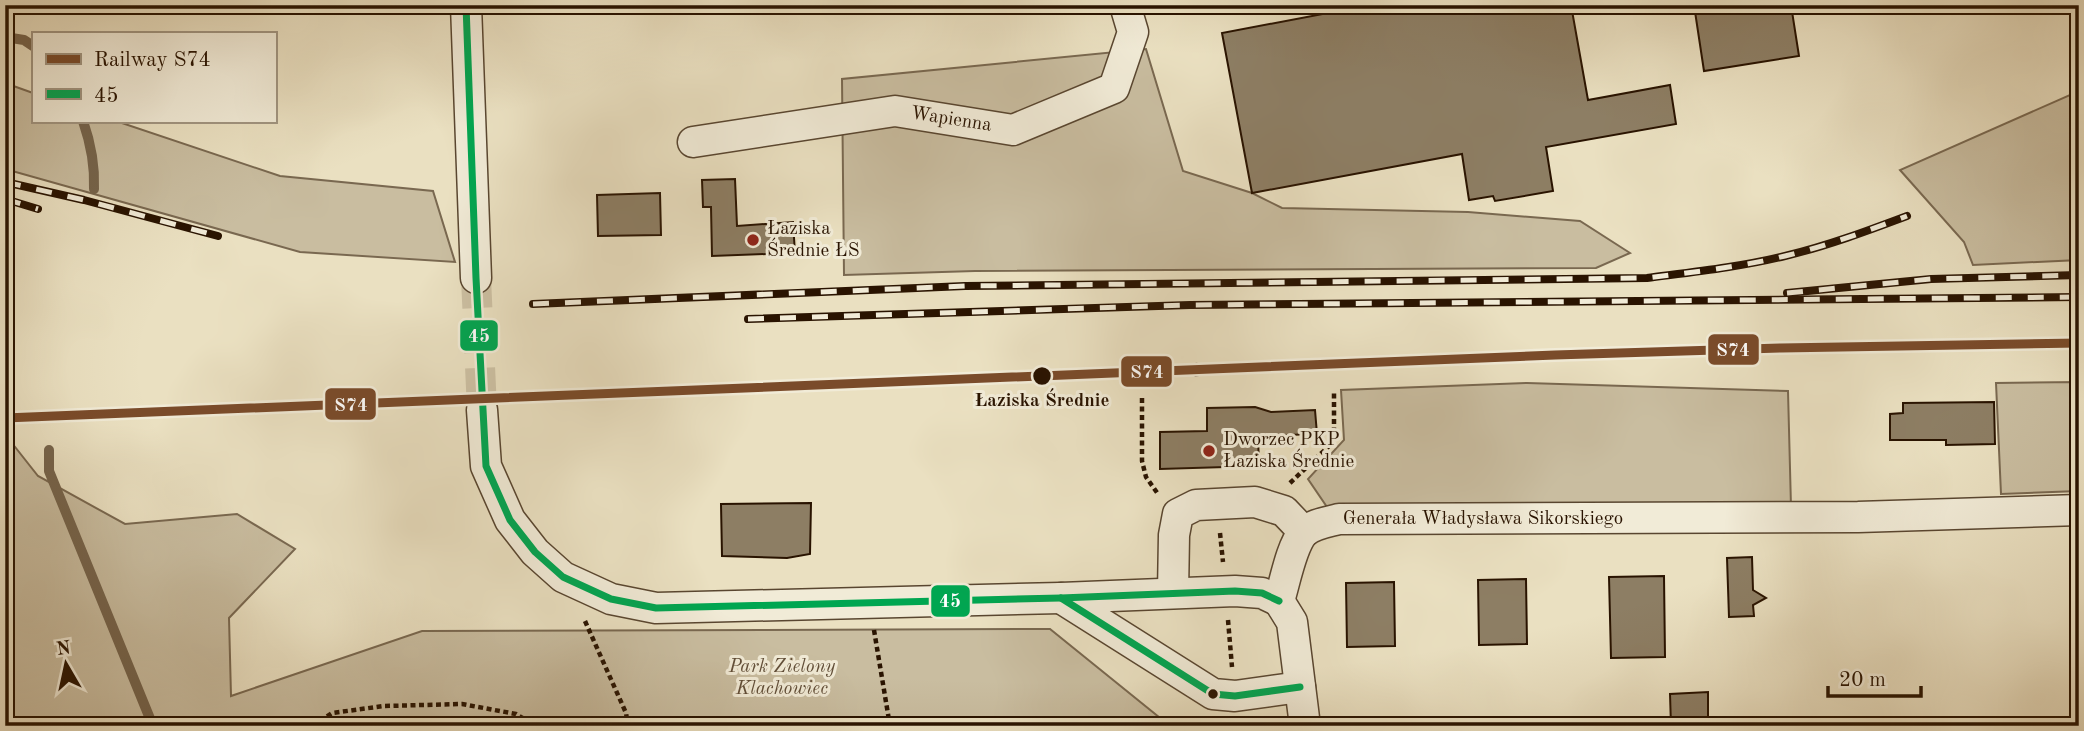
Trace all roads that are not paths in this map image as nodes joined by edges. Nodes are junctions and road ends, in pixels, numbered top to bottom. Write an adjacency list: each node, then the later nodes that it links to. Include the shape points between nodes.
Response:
1 (466, 5): 4 (street)
2 (1125, 5): 3 (street, Wapienna, via 1133,32 1114,88 1013,130 895,111)
3 (693, 142)
4 (476, 278)
5 (482, 410): 9 (street, via 486,466 510,520 563,577 611,599 656,608)
6 (2079, 510): 7 (street, Generała Władysława Sikorskiego, via 1858,517 1339,519)
7 (1304, 532): 8 (street, via 1284,511 1255,502 1196,505 1178,514); 10 (street)
8 (1173, 593): 9 (street); 10 (street, via 1236,591 1262,593)
9 (1061, 598): 11 (street, via 1213,694 1234,696)
10 (1279, 601): 11 (street, via 1292,622)
11 (1300, 687): 12 (street)
12 (1305, 726)

